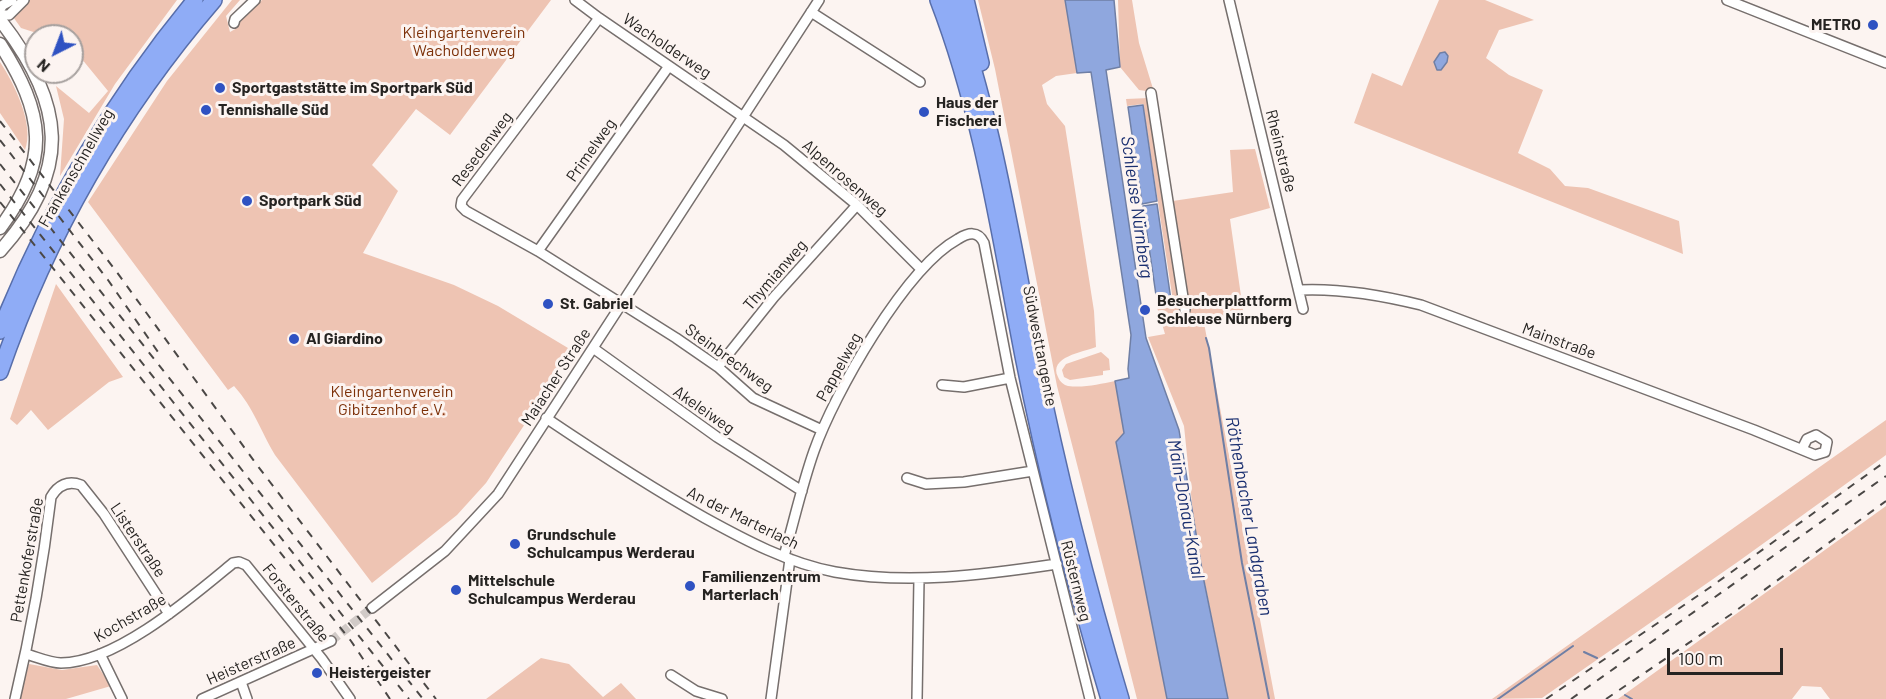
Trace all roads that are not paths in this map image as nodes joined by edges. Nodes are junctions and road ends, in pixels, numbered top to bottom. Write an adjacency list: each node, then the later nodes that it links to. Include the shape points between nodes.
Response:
1 (12, 0): 14 (street)
2 (24, 0): 16 (street, via 9,15)
3 (195, 0): 38 (highway, Frankenschnellweg, via 91,144 31,256)
4 (214, 0): 41 (highway, Frankenschnellweg, via 130,111 79,195 33,287)
5 (255, 0): 19 (street)
6 (575, 0): 17 (street, Wacholderweg)
7 (819, 0): 15 (street, Maiacher Straße)
8 (927, 0): 24 (highway)
9 (938, 0): 24 (highway, Südwesttangente)
10 (951, 0): 27 (highway, Südwesttangente, via 973,66)
11 (966, 0): 27 (highway, via 998,137)
12 (1228, 0): 34 (street, Rheinstraße)
13 (1727, 0): 21 (street)
14 (0, 9)
15 (811, 12): 23 (street); 26 (street, Maiacher Straße)
16 (0, 15)
17 (599, 18): 22 (street, Wacholderweg); 32 (street, Resedenweg, via 462,200 466,211)
18 (0, 20): 31 (main road, via 40,86 49,107 53,142 50,167 32,206)
19 (234, 24)
20 (0, 44): 29 (main road, via 26,90 36,132 35,157 28,180)
21 (1886, 63)
22 (669, 66): 26 (street, Wacholderweg); 32 (street, Primelweg)
23 (920, 82)
24 (965, 82): 72 (highway, Südwesttangente, via 987,169 1051,483)
25 (1151, 93): 37 (street)
26 (743, 115): 28 (street, Alpenrosenweg); 35 (street, Maiacher Straße)
27 (995, 154): 73 (highway, Südwesttangente, via 1056,459)
28 (857, 205): 33 (street, Alpenrosenweg); 40 (street, Thymianweg, via 774,297)
29 (0, 228)
30 (978, 235): 33 (street, Pappelweg, via 971,233 947,245); 42 (street, Rüsternweg, via 984,243)
31 (0, 251)
32 (538, 251): 35 (street, Resedenweg)
33 (921, 270): 45 (street, Pappelweg, via 870,341)
34 (1299, 290): 36 (street, Rheinstraße); 46 (street, Mainstraße, via 1377,294 1421,305)
35 (621, 304): 39 (street, Maiacher Straße); 40 (street, Steinbrechweg)
36 (1303, 309)
37 (1185, 310)
38 (0, 331)
39 (593, 348): 44 (street, Maiacher Straße); 50 (street, Akeleiweg, via 717,437)
40 (718, 367): 45 (street, Steinbrechweg, via 753,398)
41 (0, 372)
42 (1010, 378): 43 (street, via 964,387); 47 (street, Rüsternweg)
43 (942, 385)
44 (546, 418): 51 (street, An der Marterlach, via 653,489 729,531); 55 (street, Maiacher Straße, via 498,494 472,524 445,551)
45 (822, 430): 50 (street, Pappelweg)
46 (1802, 449)
47 (1033, 471): 48 (street, via 964,482 926,484); 53 (street, Rüsternweg)
48 (907, 478)
49 (81, 485): 56 (street, Listerstraße); 59 (street, Pettenkoferstraße, via 64,484 51,497)
50 (802, 491): 51 (street, Pappelweg)
51 (787, 557): 54 (street, An der Marterlach, via 834,572); 69 (street, Pappelweg)
52 (235, 562): 56 (street, Kochstraße); 58 (street, Forsterstraße, via 246,565)
53 (1057, 564): 54 (street, An der Marterlach); 71 (street, Rüsternweg)
54 (919, 579): 70 (street)
55 (372, 608)
56 (169, 614): 60 (street, Kochstraße)
57 (331, 641): 58 (street)
58 (313, 649): 62 (street, Heisterstraße); 67 (street, Forsterstraße)
59 (26, 654): 60 (street, Kochstraße, via 61,663); 63 (street, Pettenkoferstraße)
60 (100, 654): 64 (street)
61 (671, 675): 68 (street, via 696,691)
62 (241, 682): 65 (street, Heisterstraße); 66 (street)
63 (15, 699)
64 (122, 699)
65 (202, 699)
66 (247, 699)
67 (350, 699)
68 (722, 699)
69 (771, 699)
70 (917, 699)
71 (1090, 699)
72 (1109, 699)
73 (1121, 699)

